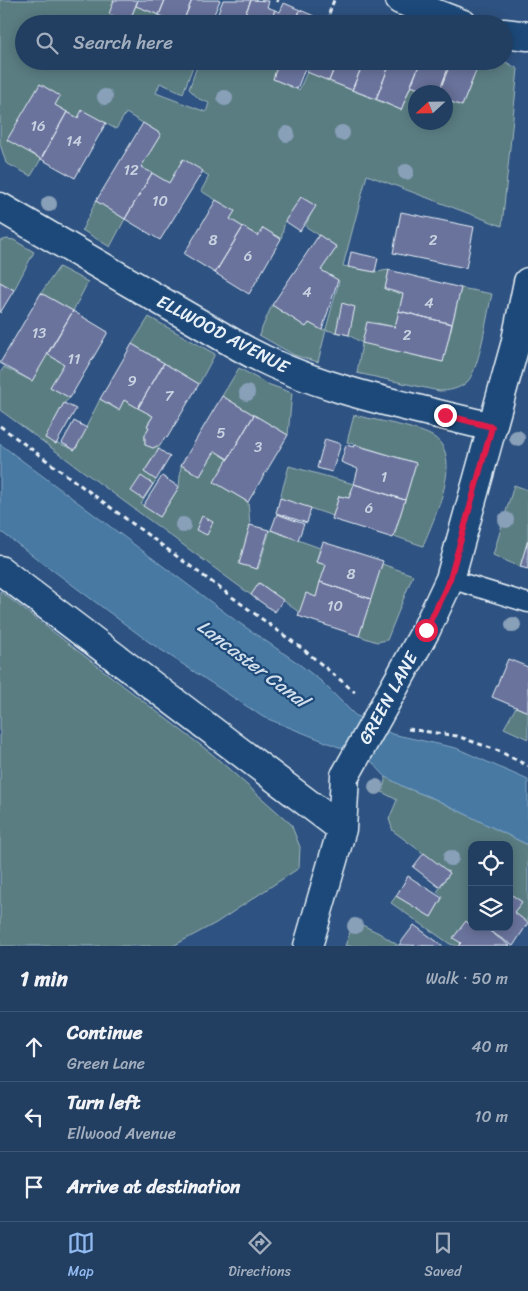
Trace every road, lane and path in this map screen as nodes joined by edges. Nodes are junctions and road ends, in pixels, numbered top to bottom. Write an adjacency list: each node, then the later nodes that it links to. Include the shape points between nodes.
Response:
1 (334, 0): 3 (path)
2 (400, 0): 4 (street)
3 (328, 15)
4 (439, 15)
5 (513, 34): 6 (street)
6 (528, 36)
7 (0, 208): 10 (street, ELLWOOD AVENUE, via 280,368)
8 (528, 282): 10 (street, GREEN LANE, via 515,345)
9 (0, 426): 14 (path, via 304,650 353,690)
10 (492, 427): 12 (street, GREEN LANE)
11 (0, 570): 17 (street)
12 (450, 579): 13 (lane); 17 (street, GREEN LANE, bridge, via 426,630 345,776)
13 (528, 603)
14 (358, 698)
15 (403, 727): 16 (path, via 457,736 499,751)
16 (528, 766)
17 (342, 829): 18 (street, GREEN LANE)
18 (308, 946)

